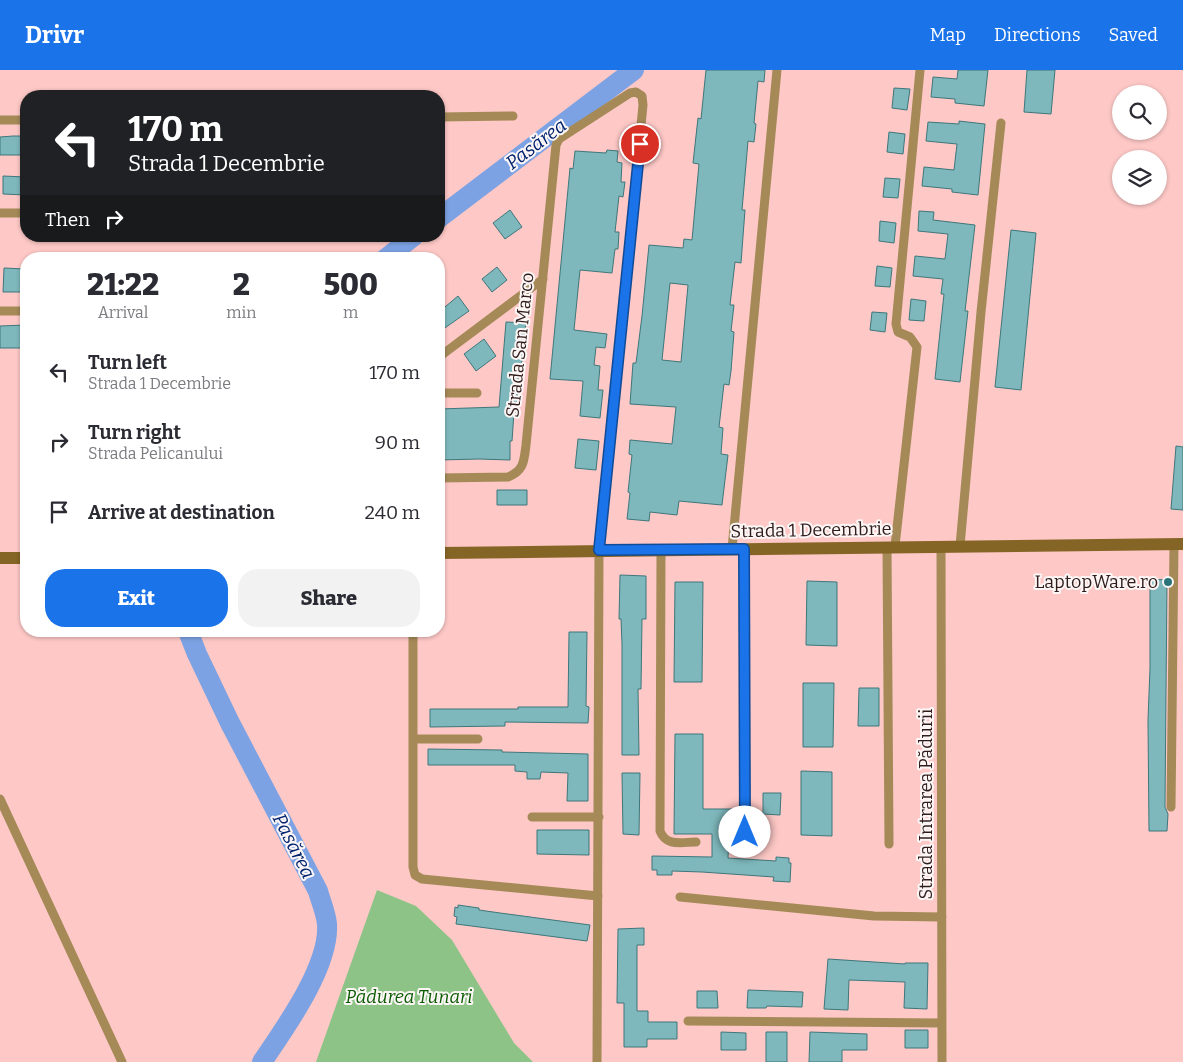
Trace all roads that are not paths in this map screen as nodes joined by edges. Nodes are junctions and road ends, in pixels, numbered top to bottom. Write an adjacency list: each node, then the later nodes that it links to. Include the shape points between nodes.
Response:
1 (777, 70): 21 (street)
2 (920, 70): 18 (street, via 896,324 898,332 910,337 917,347)
3 (445, 116): 4 (street)
4 (513, 116)
5 (0, 120): 6 (street)
6 (20, 120)
7 (1001, 123): 20 (street)
8 (0, 213): 9 (street)
9 (20, 213)
10 (543, 279): 13 (street); 16 (street, Strada San Marco, via 526,445 520,469 508,477); 22 (street, Strada San Marco, via 555,151 559,140 636,92 642,96 643,105)
11 (0, 311): 12 (street)
12 (20, 311)
13 (445, 352)
14 (445, 393): 15 (street)
15 (477, 393)
16 (445, 478)
17 (1178, 544): 20 (main road, Strada 1 Decembrie); 31 (street)
18 (891, 546): 19 (main road, Strada 1 Decembrie); 21 (main road, Strada 1 Decembrie); 36 (street)
19 (942, 546): 20 (main road, Strada 1 Decembrie); 39 (street, Strada Intrarea Pădurii)
20 (960, 546)
21 (738, 549): 23 (main road, Strada 1 Decembrie); 34 (street)
22 (599, 550): 23 (main road, Strada 1 Decembrie); 24 (main road, Strada 1 Decembrie); 32 (street)
23 (661, 550): 35 (street, via 660,831 662,837 671,842)
24 (445, 553)
25 (0, 558): 26 (main road)
26 (20, 558)
27 (413, 637): 28 (street)
28 (413, 739): 29 (street); 37 (street, via 415,875 422,879)
29 (478, 739)
30 (0, 799): 42 (street)
31 (1171, 807)
32 (599, 817): 33 (street); 37 (street)
33 (532, 818)
34 (745, 832)
35 (696, 842)
36 (889, 844)
37 (598, 896): 43 (street)
38 (680, 897): 39 (street, via 874,916)
39 (942, 917): 41 (street, Strada Intrarea Pădurii)
40 (688, 1021): 41 (street)
41 (942, 1023): 44 (street, Strada Intrarea Pădurii)
42 (122, 1062)
43 (597, 1062)
44 (942, 1062)

